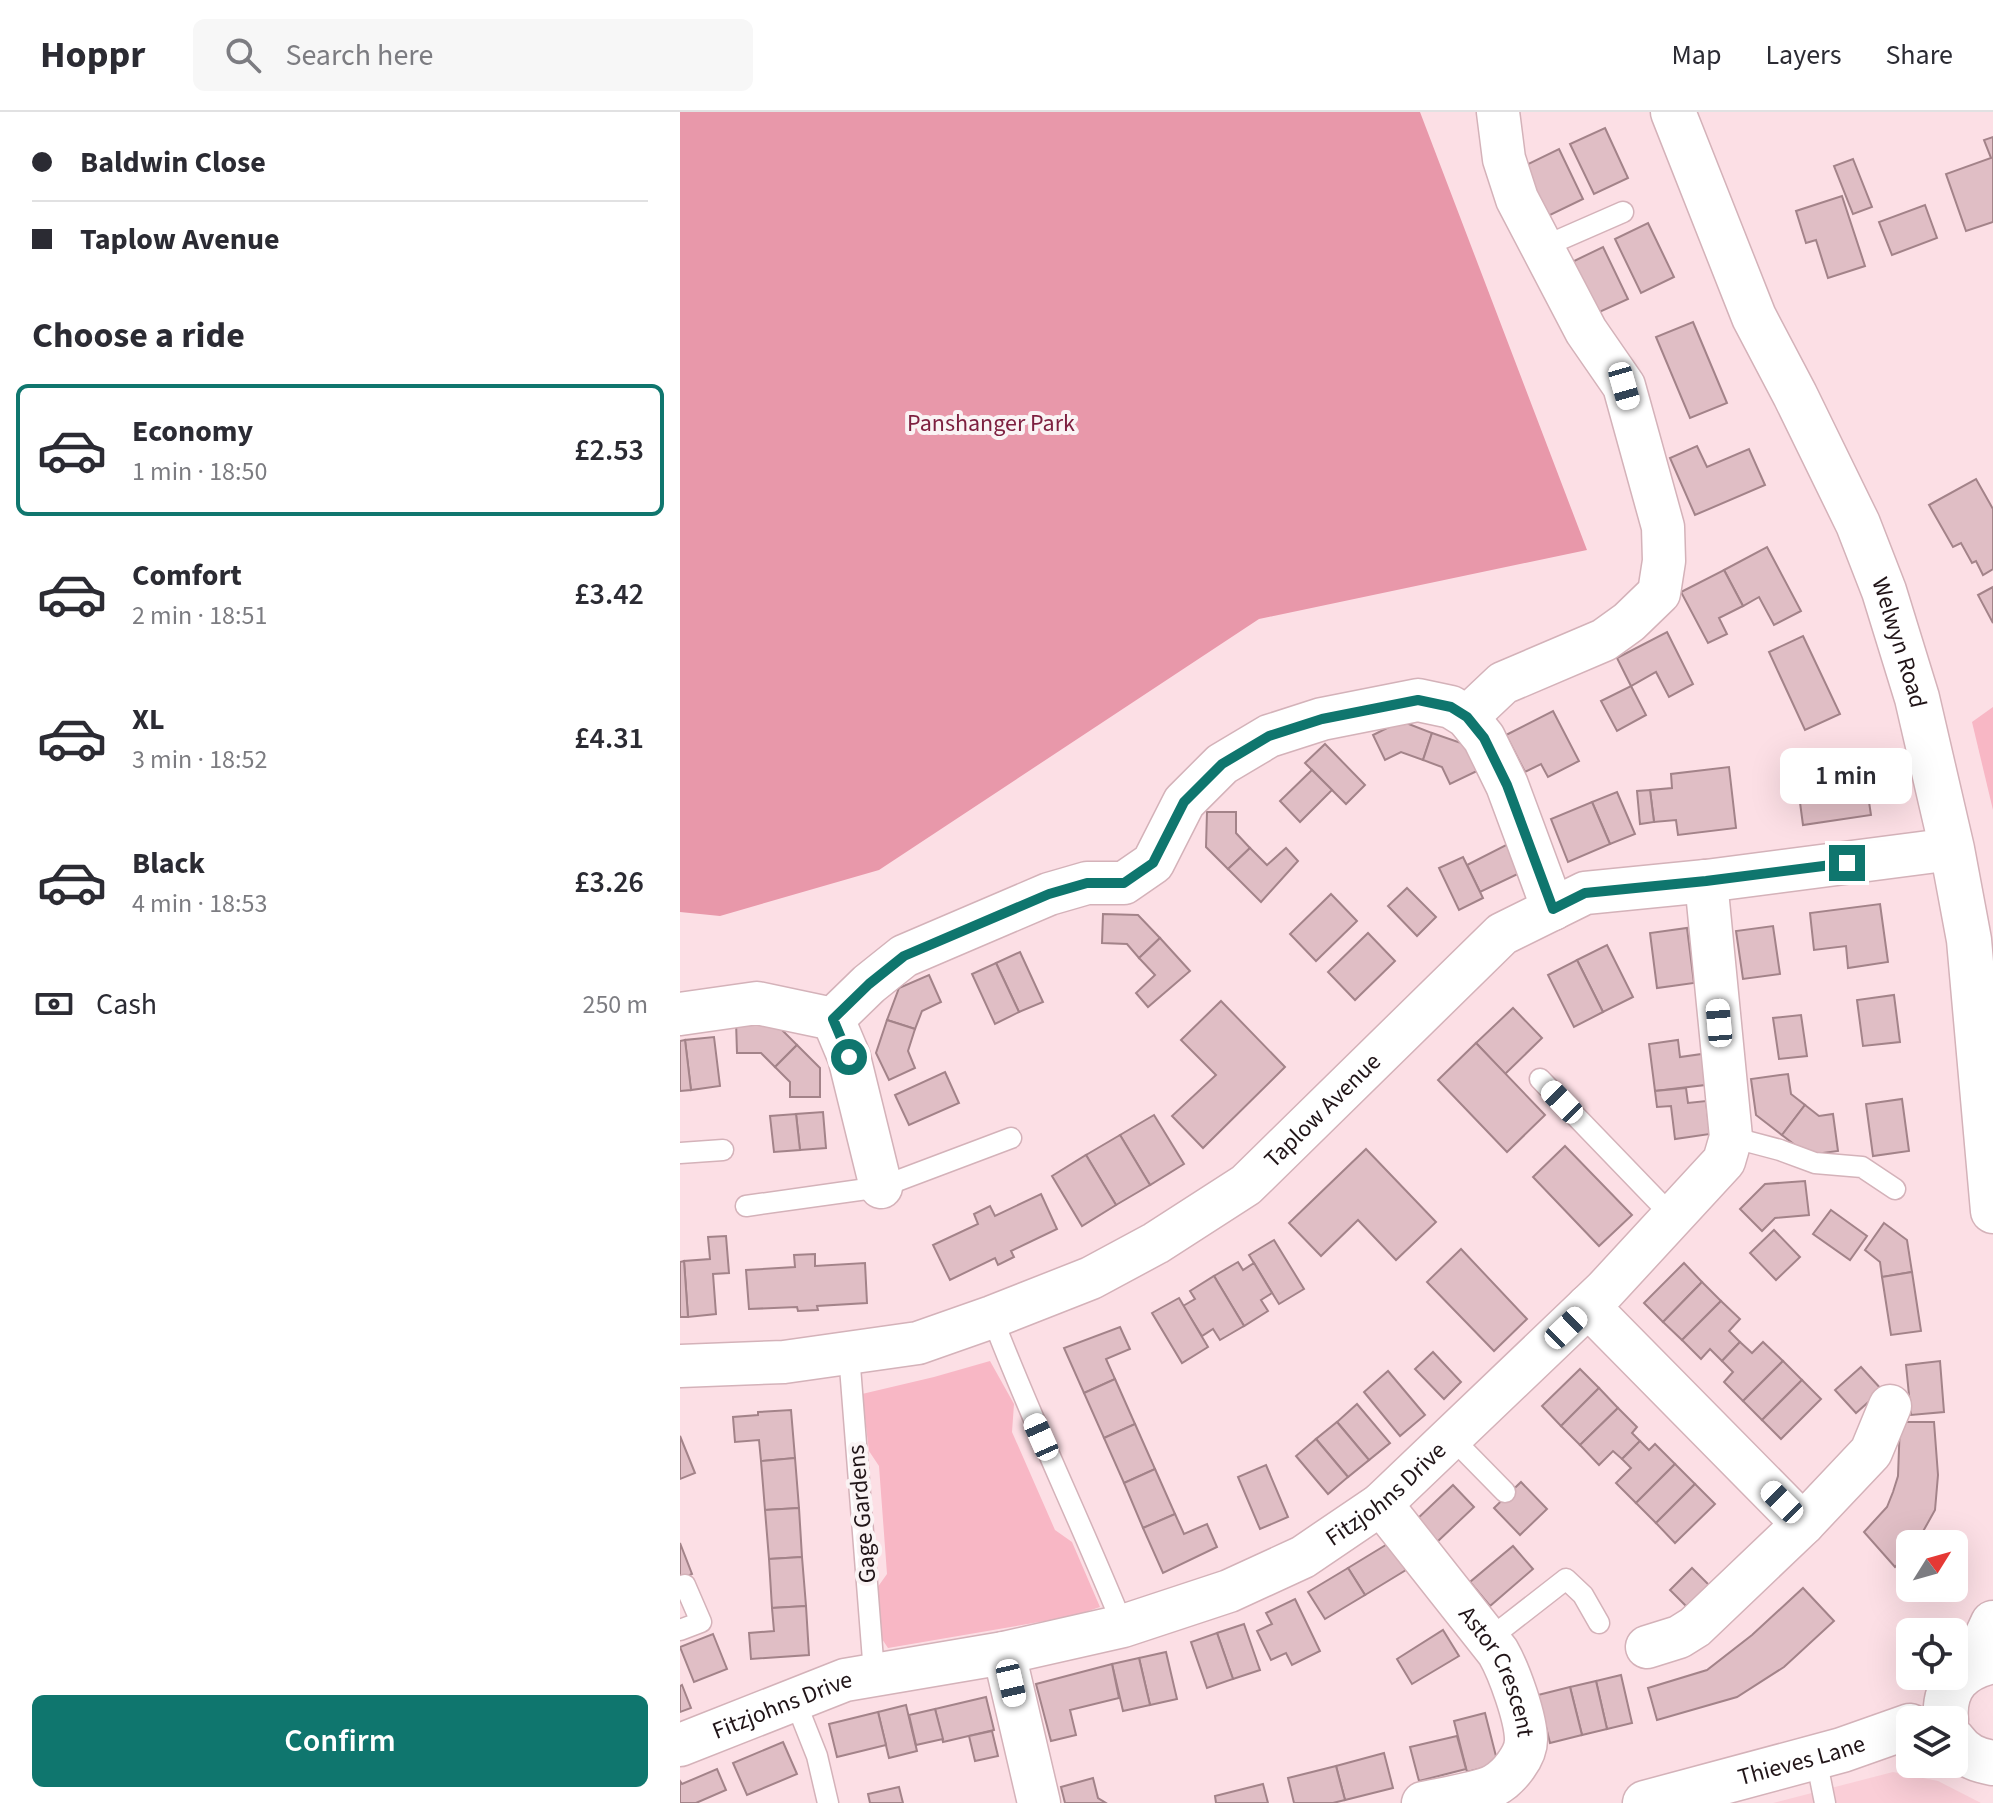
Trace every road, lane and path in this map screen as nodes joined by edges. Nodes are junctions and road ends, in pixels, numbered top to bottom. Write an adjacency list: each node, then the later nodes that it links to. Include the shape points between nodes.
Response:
1 (1498, 112): 4 (street, via 1504,159 1517,199)
2 (1673, 112): 6 (main road, Welwyn Road, via 1754,317 1846,496 1884,591 1917,698)
3 (1623, 212): 4 (lane)
4 (1543, 247): 5 (street, via 1586,331 1624,386 1663,527 1659,593 1604,640 1503,683)
5 (1467, 717): 8 (street, via 1484,738 1507,785); 10 (street, via 1451,707 1418,700 1322,719 1269,736 1222,764 1184,802 1153,863 1124,883 1087,883 1049,894 904,956)
6 (1952, 849): 7 (street, Taplow Avenue); 16 (main road, Welwyn Road, via 1969,940)
7 (1706, 881): 8 (street, Taplow Avenue, via 1585,893); 12 (street)
8 (1553, 909): 23 (street, Taplow Avenue, via 1502,934 1246,1185 1104,1271)
9 (680, 1014): 10 (street, via 757,1003)
10 (833, 1019): 17 (street, via 849,1057)
11 (1540, 1079): 21 (lane)
12 (1731, 1137): 18 (lane, via 1815,1163 1862,1167); 21 (street, Fitzjohns Drive, via 1724,1161)
13 (1011, 1138): 17 (lane)
14 (723, 1150): 15 (lane)
15 (680, 1153)
16 (1990, 1156): 20 (main road, Welwyn Road)
17 (881, 1187): 19 (lane)
18 (1895, 1189)
19 (746, 1206)
20 (1993, 1211)
21 (1673, 1217): 22 (street, Fitzjohns Drive)
22 (1588, 1306): 27 (street, Fitzjohns Drive); 30 (street)
23 (992, 1317): 24 (street, Taplow Avenue, via 918,1343); 34 (lane)
24 (849, 1354): 25 (street, Taplow Avenue); 40 (lane, Gage Gardens)
25 (680, 1366)
26 (1890, 1406): 30 (street, via 1871,1452)
27 (1451, 1437): 28 (lane); 29 (street, Fitzjohns Drive)
28 (1505, 1492)
29 (1381, 1504): 34 (street, Fitzjohns Drive, via 1303,1557 1229,1591); 36 (street, Astor Crescent)
30 (1803, 1524): 37 (street, via 1695,1627)
31 (685, 1585): 35 (lane, via 701,1622)
32 (1599, 1623): 36 (lane, via 1566,1579)
33 (1993, 1623): 39 (main road)
34 (1123, 1626): 38 (street, Fitzjohns Drive)
35 (680, 1630)
36 (1489, 1639): 50 (street, Astor Crescent, via 1512,1677 1526,1740 1522,1755 1495,1785)
37 (1647, 1647)
38 (1004, 1653): 40 (street, Fitzjohns Drive); 49 (street)
39 (1983, 1663): 42 (main road, via 1957,1679)
40 (874, 1673): 41 (street, Fitzjohns Drive)
41 (794, 1698): 44 (street, Fitzjohns Drive); 48 (lane, via 817,1756)
42 (1944, 1706)
43 (1896, 1736): 46 (main road, Thieves Lane)
44 (680, 1745)
45 (1968, 1755): 47 (main road)
46 (1816, 1758): 51 (main road, Thieves Lane); 52 (lane)
47 (1993, 1763)
48 (828, 1803)
49 (1039, 1803)
50 (1423, 1803)
51 (1645, 1803)
52 (1825, 1803)

